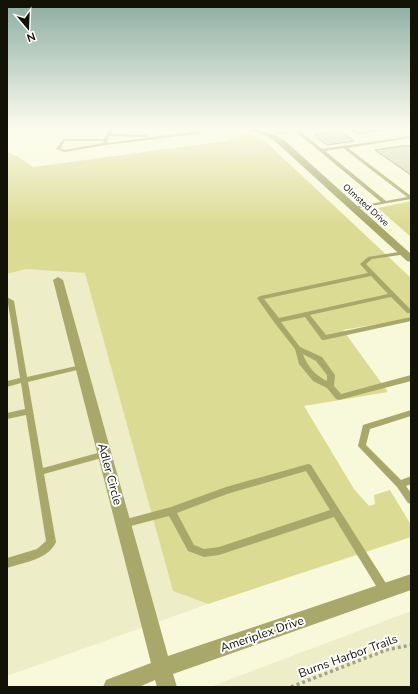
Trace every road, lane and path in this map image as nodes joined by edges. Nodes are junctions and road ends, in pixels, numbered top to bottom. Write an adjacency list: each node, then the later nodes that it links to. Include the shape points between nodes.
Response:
1 (302, 160): 6 (street, Olmsted Drive)
2 (334, 160): 5 (lane)
3 (362, 160): 4 (lane)
4 (411, 198): 5 (lane)
5 (385, 203): 6 (lane)
6 (355, 208): 7 (street, Olmsted Drive)
7 (408, 256): 8 (lane, via 370,258 363,264)
8 (372, 274): 10 (lane); 15 (lane, via 260,298)
9 (58, 280): 17 (street, Adler Circle)
10 (393, 295): 12 (lane); 13 (lane)
11 (7, 299): 19 (lane, via 10,301)
12 (410, 312)
13 (306, 314): 14 (lane, via 324,338); 15 (lane)
14 (411, 319)
15 (276, 321): 16 (lane)
16 (298, 349): 21 (lane, via 302,362 316,379); 21 (lane, via 319,359 331,375)
17 (81, 367): 19 (lane); 25 (street, Adler Circle)
18 (411, 378): 21 (lane, via 339,397)
19 (23, 381): 20 (lane); 22 (lane)
20 (7, 384)
21 (330, 386)
22 (29, 411): 24 (lane); 26 (lane)
23 (411, 413): 28 (lane, via 366,427 362,446)
24 (7, 416)
25 (105, 454): 26 (lane); 32 (street, Adler Circle)
26 (40, 472): 33 (lane, via 51,542 40,553)
27 (411, 480): 28 (lane)
28 (400, 484): 29 (lane)
29 (411, 500)
30 (171, 512): 31 (lane, via 191,548 204,553 220,551); 31 (lane, via 308,467); 32 (lane)
31 (336, 512): 35 (lane)
32 (124, 524): 37 (street, Adler Circle)
33 (7, 563)
34 (411, 582): 35 (street, Ameriplex Drive)
35 (385, 591): 37 (street, Ameriplex Drive)
36 (411, 645): 39 (path, Burns Harbor Trails, via 386,650)
37 (165, 678): 38 (street, Ameriplex Drive)
38 (113, 687)
39 (291, 687)

